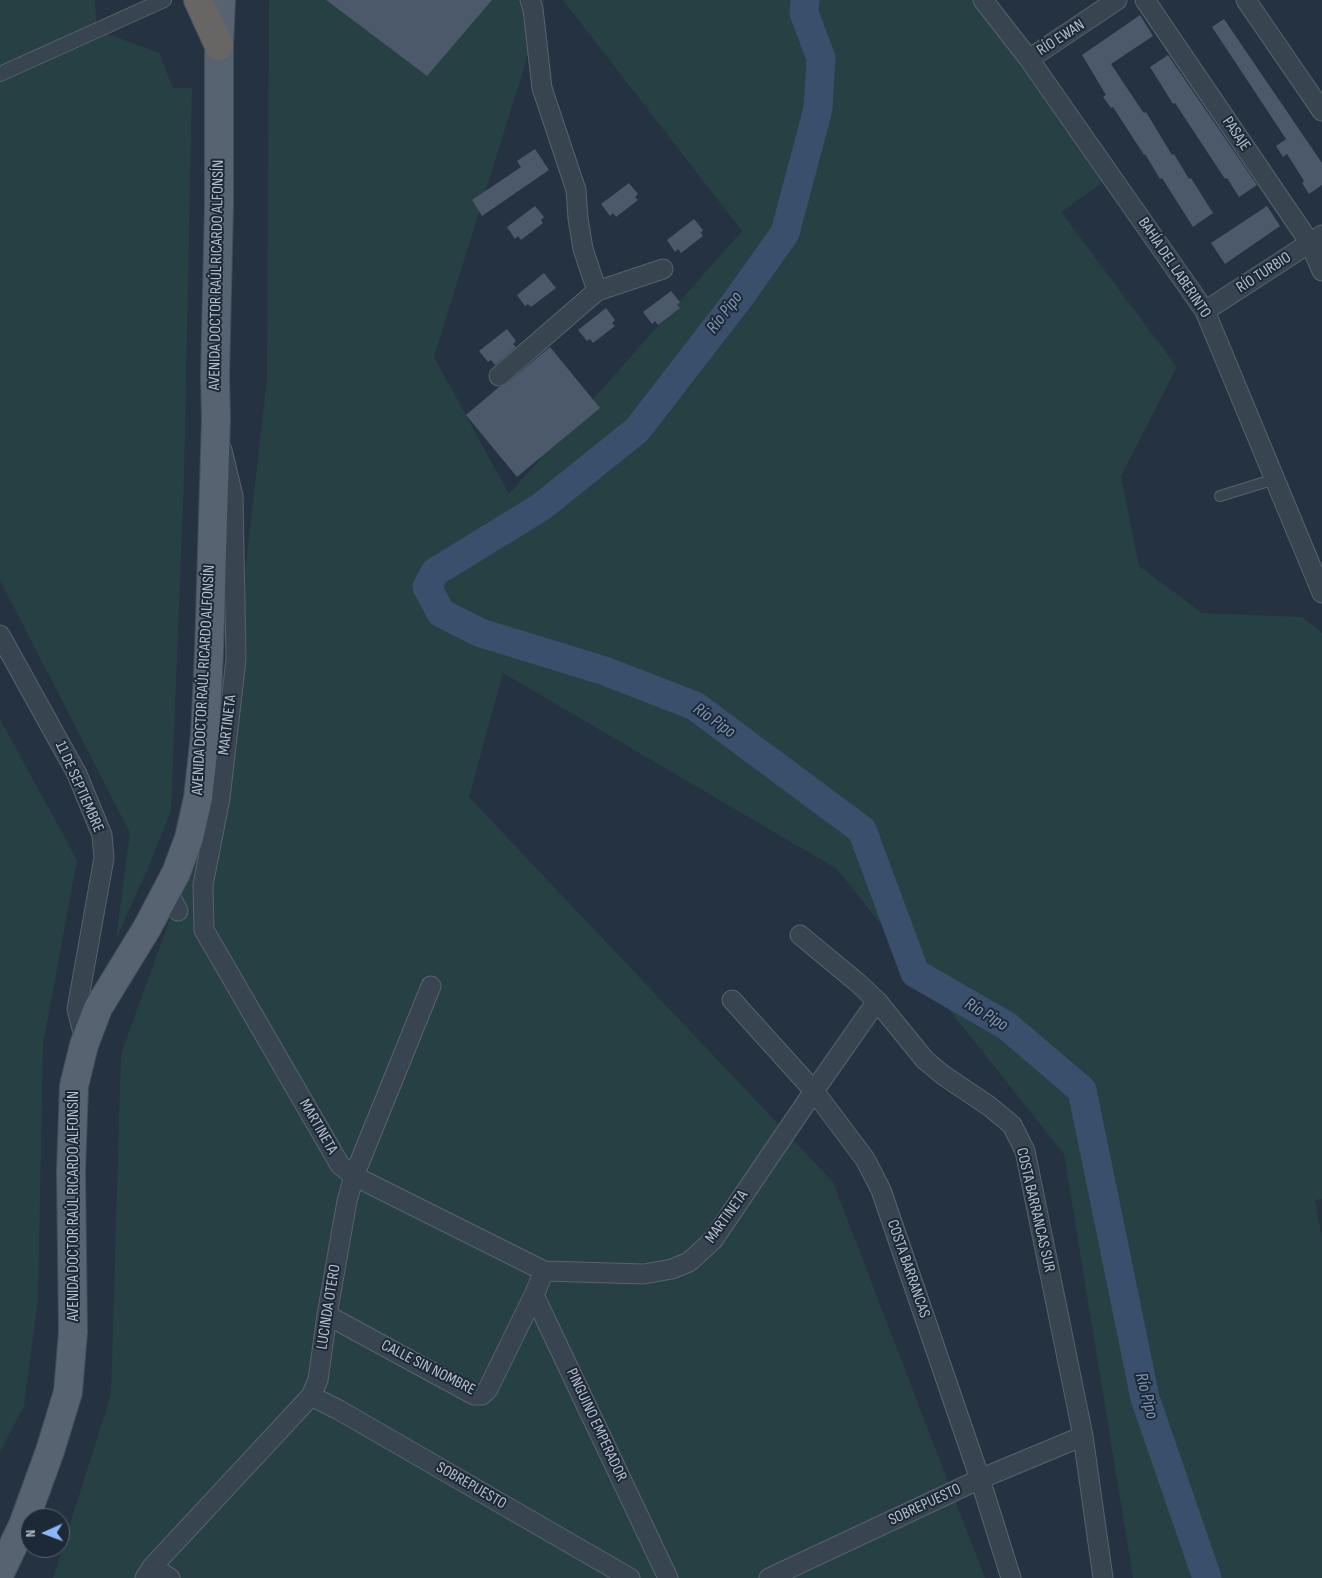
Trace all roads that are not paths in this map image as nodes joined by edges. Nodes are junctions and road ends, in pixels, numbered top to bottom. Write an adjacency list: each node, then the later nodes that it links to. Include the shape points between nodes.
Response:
1 (164, 0): 11 (street)
2 (198, 0): 9 (highway)
3 (221, 0): 9 (main road, AVENIDA DOCTOR RAÚL RICARDO ALFONSÍN)
4 (530, 0): 16 (street, via 542,88 576,190 583,249)
5 (983, 0): 10 (street, BAHÍA DEL LABERINTO)
6 (1118, 0): 10 (street, RÍO EWAN)
7 (1145, 0): 13 (street, PASAJE)
8 (1246, 0): 12 (street)
9 (219, 46): 19 (main road, AVENIDA DOCTOR RAÚL RICARDO ALFONSÍN)
10 (1029, 59): 17 (street, BAHÍA DEL LABERINTO)
11 (0, 74)
12 (1322, 111)
13 (1316, 239): 15 (street, PASAJE); 17 (street, RÍO TURBIO)
14 (663, 269): 16 (street)
15 (1322, 271)
16 (597, 291): 18 (street)
17 (1205, 311): 20 (street, BAHÍA DEL LABERINTO)
18 (499, 376)
19 (216, 419): 28 (main road, AVENIDA DOCTOR RAÚL RICARDO ALFONSÍN, via 205,735 189,838 176,873 173,900 147,928 98,1008); 30 (street, MARTINETA, via 233,496 236,659 220,798 203,885 204,930 340,1165)
20 (1275, 479): 21 (lane); 22 (street, BAHÍA DEL LABERINTO)
21 (1220, 496)
22 (1322, 593)
23 (0, 635): 28 (street, 11 DE SEPTIEMBRE, via 77,774 102,835 104,858 77,1009)
24 (800, 935): 27 (street, COSTA BARRANCAS SUR)
25 (431, 986): 30 (street, LUCINDA OTERO)
26 (732, 1000): 29 (street, COSTA BARRANCAS)
27 (877, 1001): 29 (street, MARTINETA); 35 (street, COSTA BARRANCAS SUR, via 925,1060 1012,1125 1024,1151)
28 (85, 1041): 38 (main road, AVENIDA DOCTOR RAÚL RICARDO ALFONSÍN, via 74,1086 71,1171 73,1332 68,1392 24,1525)
29 (814, 1091): 31 (street, MARTINETA, via 713,1240 690,1262 644,1274); 36 (street, COSTA BARRANCAS, via 865,1159 881,1190)
30 (354, 1176): 31 (street, MARTINETA); 33 (street, LUCINDA OTERO)
31 (544, 1271): 32 (street)
32 (534, 1295): 33 (street, CALLE SIN NOMBRE, via 488,1389 482,1395 474,1395); 41 (street, PINGUINO EMPERADOR)
33 (326, 1315): 34 (street, LUCINDA OTERO, via 318,1380)
34 (311, 1396): 37 (street, LUCINDA OTERO); 40 (street, SOBREPUESTO)
35 (1083, 1436): 36 (street, SOBREPUESTO); 44 (street, COSTA BARRANCAS SUR)
36 (980, 1479): 42 (street, SOBREPUESTO); 43 (street, COSTA BARRANCAS)
37 (148, 1572): 39 (street)
38 (0, 1573)
39 (170, 1578)
40 (630, 1578)
41 (668, 1578)
42 (768, 1578)
43 (1011, 1578)
44 (1103, 1578)

